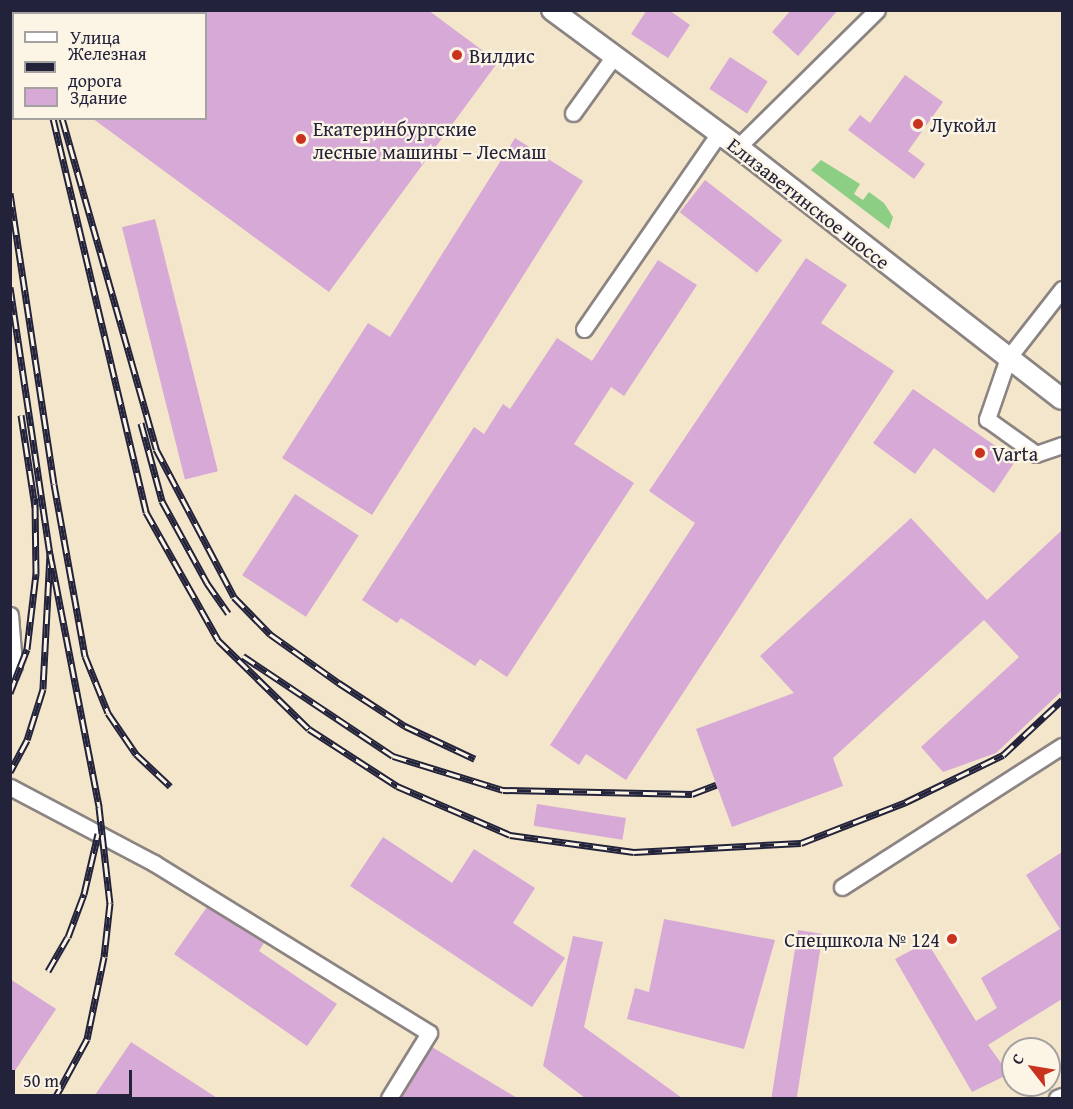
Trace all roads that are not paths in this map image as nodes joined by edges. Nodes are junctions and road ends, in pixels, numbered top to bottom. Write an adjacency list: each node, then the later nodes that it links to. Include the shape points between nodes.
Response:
1 (552, 10): 3 (main road, Елизаветинское шоссе)
2 (877, 10): 6 (street)
3 (614, 56): 4 (street); 5 (main road, Елизаветинское шоссе)
4 (573, 113)
5 (719, 133): 6 (main road, Елизаветинское шоссе); 8 (street)
6 (738, 147): 9 (main road, Елизаветинское шоссе)
7 (1062, 289): 9 (street)
8 (584, 329)
9 (1008, 358): 10 (main road, Елизаветинское шоссе); 11 (street, via 987,419 1036,454)
10 (1062, 399)
11 (1062, 446)
12 (10, 615): 13 (street, via 14,665)
13 (10, 674)
14 (1062, 746): 16 (street)
15 (10, 787): 18 (street, via 154,863 429,1033)
16 (842, 887)
17 (1062, 1096): 19 (street)
18 (389, 1098)
19 (1057, 1098)

